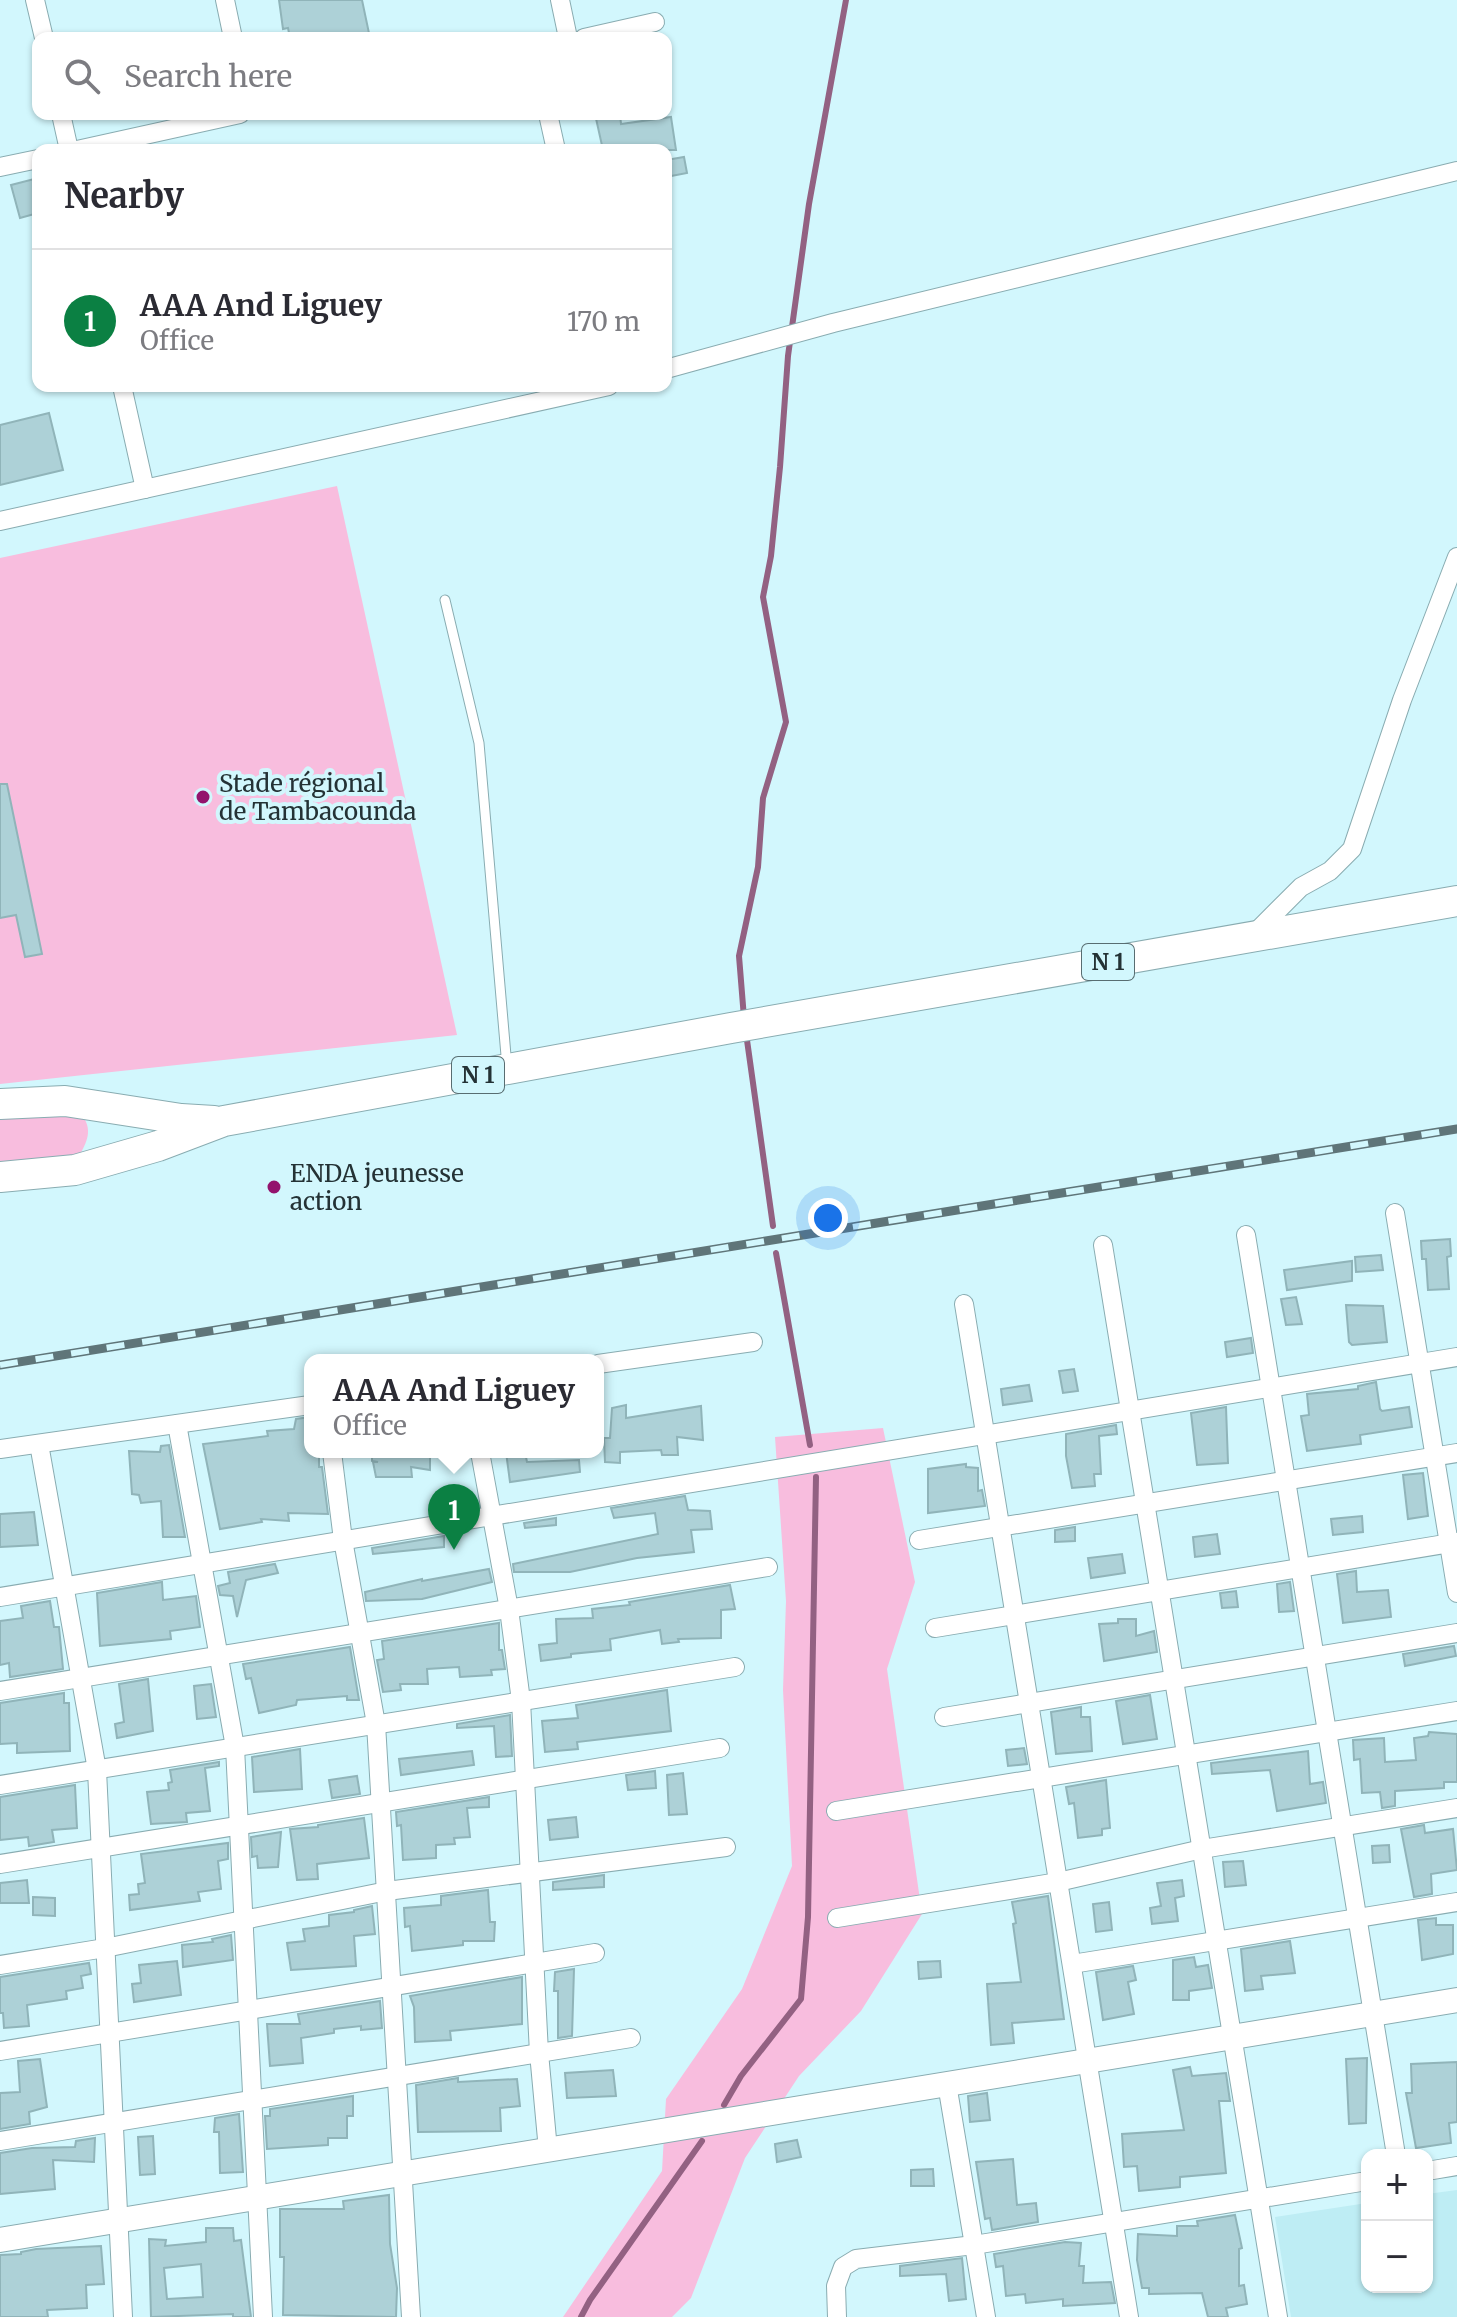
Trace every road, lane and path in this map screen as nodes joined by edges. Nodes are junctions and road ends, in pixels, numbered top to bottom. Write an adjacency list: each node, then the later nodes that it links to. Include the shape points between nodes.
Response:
1 (35, 0): 5 (street)
2 (225, 0): 6 (street)
3 (560, 0): 7 (street)
4 (655, 22): 8 (street)
5 (43, 32)
6 (232, 32)
7 (567, 32)
8 (611, 32)
9 (62, 120): 12 (street)
10 (213, 120): 13 (street)
11 (549, 120): 14 (street)
12 (68, 144)
13 (104, 144)
14 (555, 144)
15 (32, 160): 16 (street)
16 (0, 167)
17 (1457, 171): 18 (street)
18 (672, 367)
19 (123, 392): 21 (street)
20 (582, 392): 21 (street)
21 (145, 489): 22 (street)
22 (0, 521)
23 (1457, 557): 26 (street, via 1352,849 1330,871 1301,887)
24 (445, 600): 27 (lane, via 479,743)
25 (1457, 901): 26 (highway, N 1)
26 (1251, 937): 27 (highway, N 1)
27 (507, 1070): 29 (highway, N 1)
28 (0, 1104): 29 (highway, N 1, via 65,1101)
29 (224, 1121): 30 (highway, N 1, via 75,1170)
30 (0, 1177)
31 (1395, 1213): 38 (street)
32 (1246, 1235): 39 (street)
33 (1103, 1245): 41 (street)
34 (964, 1304): 43 (street)
35 (753, 1342): 37 (street)
36 (1457, 1357): 38 (street)
37 (604, 1363)
38 (1419, 1363): 39 (street); 47 (street)
39 (1270, 1387): 41 (street); 50 (street)
40 (304, 1406): 42 (street)
41 (1129, 1409): 43 (street); 51 (street)
42 (177, 1424): 44 (street); 57 (street)
43 (985, 1433): 52 (street); 53 (street)
44 (39, 1444): 45 (street); 60 (street)
45 (0, 1449)
46 (1457, 1453): 47 (street)
47 (1435, 1456): 50 (street); 56 (street)
48 (333, 1458): 54 (street)
49 (481, 1458): 52 (street)
50 (1286, 1480): 51 (street); 59 (street)
51 (1145, 1503): 53 (street); 61 (street)
52 (491, 1515): 54 (street); 64 (street)
53 (1000, 1527): 55 (street); 65 (street)
54 (343, 1540): 57 (street); 67 (street)
55 (919, 1540)
56 (1453, 1543): 59 (street); 62 (street)
57 (202, 1563): 60 (street); 69 (street)
58 (768, 1567): 64 (street)
59 (1300, 1568): 61 (street); 70 (street)
60 (64, 1586): 63 (street); 72 (street)
61 (1159, 1591): 65 (street); 73 (street)
62 (1457, 1593)
63 (0, 1597)
64 (509, 1609): 67 (street); 75 (street)
65 (1015, 1614): 66 (street); 76 (street)
66 (935, 1628)
67 (360, 1633): 69 (street); 79 (street)
68 (1457, 1633): 70 (street)
69 (218, 1655): 72 (street); 81 (street)
70 (1315, 1656): 73 (street); 80 (street)
71 (735, 1667): 75 (street)
72 (80, 1678): 74 (street); 84 (street)
73 (1174, 1679): 76 (street); 83 (street)
74 (0, 1691)
75 (521, 1701): 79 (street); 86 (street)
76 (1029, 1703): 78 (street); 85 (street)
77 (1457, 1711): 80 (street)
78 (944, 1717)
79 (376, 1724): 81 (street); 88 (street)
80 (1328, 1732): 83 (street); 92 (street)
81 (235, 1747): 84 (street); 91 (street)
82 (720, 1748): 86 (street)
83 (1187, 1754): 85 (street); 95 (street)
84 (97, 1770): 87 (street); 94 (street)
85 (1042, 1778): 90 (street); 98 (street)
86 (525, 1779): 88 (street); 97 (street)
87 (0, 1785)
88 (381, 1802): 91 (street); 99 (street)
89 (1457, 1808): 92 (street)
90 (836, 1811)
91 (239, 1825): 94 (street); 103 (street)
92 (1343, 1826): 95 (street); 102 (street)
93 (726, 1847): 97 (street)
94 (100, 1848): 96 (street); 105 (street)
95 (1202, 1849): 98 (street); 104 (street)
96 (0, 1864)
97 (529, 1871): 99 (street); 107 (street)
98 (1058, 1882): 101 (street); 108 (street)
99 (387, 1891): 103 (street); 110 (street)
100 (1457, 1902): 102 (street)
101 (837, 1918)
102 (1357, 1918): 104 (street); 113 (street)
103 (242, 1919): 105 (street); 112 (street)
104 (1216, 1940): 108 (street); 115 (street)
105 (105, 1948): 109 (street); 114 (street)
106 (595, 1953): 107 (street)
107 (535, 1964): 110 (street); 118 (street)
108 (1072, 1964): 119 (street)
109 (0, 1965)
110 (392, 1987): 112 (street); 120 (street)
111 (1457, 2000): 113 (street)
112 (248, 2010): 114 (street); 122 (street)
113 (1373, 2014): 115 (street); 125 (street)
114 (110, 2033): 117 (street); 123 (street)
115 (1232, 2037): 119 (street); 132 (street)
116 (631, 2038): 118 (street)
117 (0, 2051)
118 (539, 2053): 120 (street); 126 (street)
119 (1088, 2061): 121 (street); 134 (street)
120 (397, 2076): 122 (street); 129 (street)
121 (947, 2084): 126 (street); 136 (street)
122 (253, 2100): 123 (street); 131 (street)
123 (114, 2122): 124 (street); 133 (street)
124 (0, 2141)
125 (1395, 2149)
126 (548, 2150): 129 (street)
127 (1457, 2166): 128 (street)
128 (1433, 2170)
129 (402, 2174): 131 (street); 139 (street)
130 (1361, 2182): 132 (street)
131 (256, 2198): 133 (street); 138 (street)
132 (1259, 2198): 134 (street); 143 (street)
133 (118, 2221): 135 (street); 137 (street)
134 (1114, 2222): 136 (street); 142 (street)
135 (0, 2240)
136 (974, 2245): 140 (street, via 856,2259 843,2267 836,2286); 141 (street)
137 (123, 2317)
138 (263, 2317)
139 (411, 2317)
140 (837, 2317)
141 (986, 2317)
142 (1129, 2317)
143 (1278, 2317)

